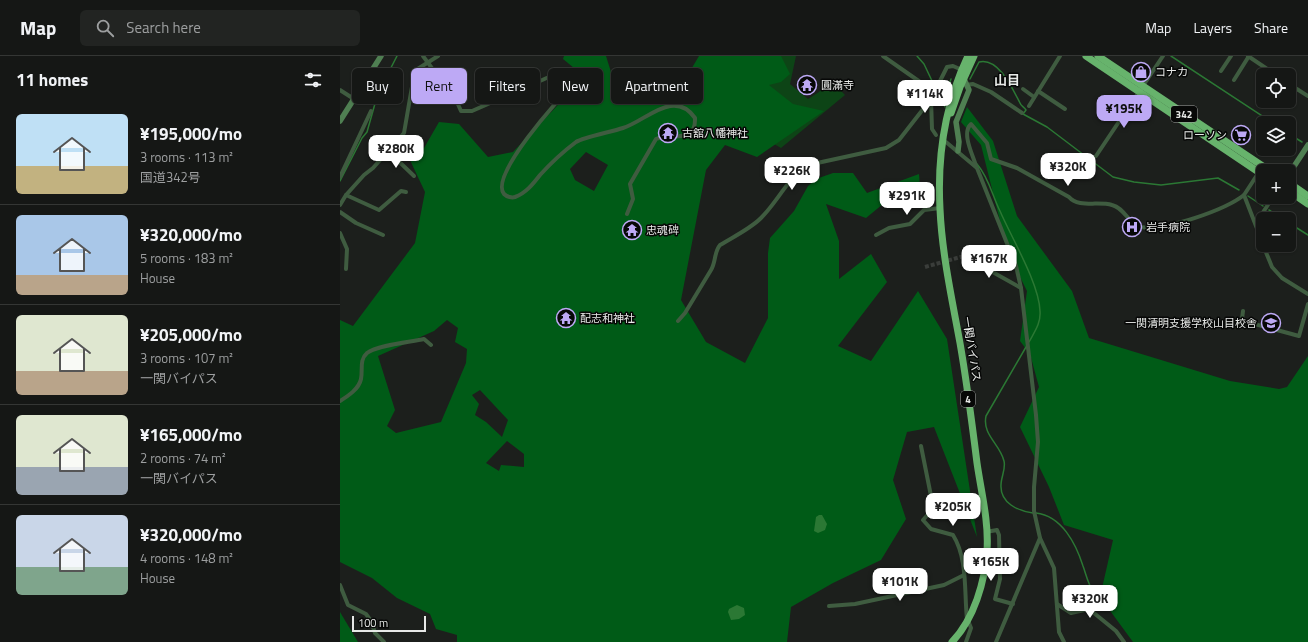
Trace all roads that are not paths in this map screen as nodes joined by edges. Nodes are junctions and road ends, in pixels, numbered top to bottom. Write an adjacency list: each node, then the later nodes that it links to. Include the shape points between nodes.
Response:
1 (382, 56): 14 (street)
2 (423, 56): 13 (street)
3 (438, 56): 13 (street)
4 (883, 56): 24 (street)
5 (968, 56): 16 (highway, 一関バイパス / 4)
6 (974, 56): 19 (highway, 一関バイパス / 4)
7 (1060, 56): 25 (street)
8 (1086, 56): 22 (highway, 342)
9 (1098, 56): 22 (highway, 342)
10 (1163, 56): 22 (street)
11 (1231, 56): 17 (street)
12 (1249, 56): 15 (street); 18 (street)
13 (428, 62): 39 (street, via 416,70 404,133); 60 (street, via 461,112 472,111 558,73 567,72 576,78 573,85 522,144 501,184 506,196 513,197 530,188 577,142 625,127 666,106 689,110 695,118 693,130 684,136 663,136 656,139 630,184 633,199)
14 (374, 68)
15 (1266, 68)
16 (962, 70): 24 (street, via 953,66 947,67); 37 (highway, 一関バイパス / 4, via 944,127)
17 (1221, 71)
18 (1234, 80)
19 (965, 82): 34 (street, via 991,92); 37 (highway, 一関バイパス / 4, via 952,110); 40 (street, via 968,93 956,122)
20 (1296, 88): 26 (street)
21 (1023, 89): 27 (street)
22 (1141, 89): 41 (street); 42 (highway, 342); 45 (highway, 342)
23 (340, 90): 28 (street)
24 (933, 91): 29 (street)
25 (1038, 91): 27 (street); 32 (street)
26 (1308, 96)
27 (1034, 97): 31 (street)
28 (352, 98)
29 (931, 99): 36 (street, via 932,129); 72 (street, via 900,140 886,148 808,166 801,170 760,219 720,245 714,265)
30 (352, 102): 35 (street)
31 (1029, 106)
32 (1065, 109)
33 (371, 111): 46 (street)
34 (1022, 113)
35 (340, 120)
36 (936, 135)
37 (944, 145): 40 (street); 58 (highway, 一関バイパス / 4)
38 (1308, 145): 43 (street)
39 (388, 151): 47 (street); 52 (street)
40 (958, 151): 44 (street)
41 (1096, 156)
42 (1259, 164)
43 (1296, 164)
44 (976, 168): 53 (street, via 966,134 971,124 987,142 991,159 1017,168 1072,201 1112,205 1140,227 1173,224 1233,203); 68 (street, via 1016,266)
45 (1256, 170)
46 (340, 171): 48 (street)
47 (414, 176)
48 (340, 177)
49 (1256, 179): 53 (street)
50 (1296, 188): 55 (highway)
51 (406, 192): 52 (street, via 401,191 379,210)
52 (346, 195): 57 (street)
53 (1244, 195): 61 (street)
54 (1296, 196): 56 (highway)
55 (1308, 196)
56 (1308, 204)
57 (340, 205)
58 (940, 208): 64 (street, via 924,210 910,224 889,228); 76 (highway, 一関バイパス / 4)
59 (340, 212): 63 (street, via 356,223)
60 (627, 214)
61 (1256, 223)
62 (340, 233): 67 (street, via 347,249)
63 (383, 235)
64 (876, 235)
65 (1266, 252): 69 (street, via 1272,267 1282,278)
66 (964, 256): 68 (street)
67 (346, 269)
68 (1021, 288): 77 (street, via 1036,414 1038,442 1034,511)
69 (1308, 294)
70 (1308, 304): 71 (street, via 1299,336 1247,322 1242,319)
71 (1243, 311)
72 (678, 321)
73 (431, 345): 74 (street, via 424,339 375,349 366,354 361,366 361,379 356,388)
74 (340, 401)
75 (921, 446): 78 (street, via 932,501 932,510 923,520 931,529 953,535 959,544)
76 (986, 532): 80 (street, via 997,530 999,535 1000,580 995,599); 83 (highway, 一関バイパス / 4, via 984,573 978,595)
77 (1040, 538): 80 (street); 81 (street, via 1054,568)
78 (964, 575): 82 (street, via 944,585 855,604); 83 (street)
79 (340, 585): 84 (street, via 348,605 366,614 375,633)
80 (1013, 604): 87 (street)
81 (1057, 604): 88 (street, via 1059,632); 89 (street, via 1071,613 1089,609 1116,631)
82 (829, 606)
83 (966, 621): 85 (highway, 一関バイパス / 4); 86 (street, via 971,628)
84 (384, 642)
85 (952, 642)
86 (966, 642)
87 (996, 642)
88 (1064, 642)
89 (1124, 642)

